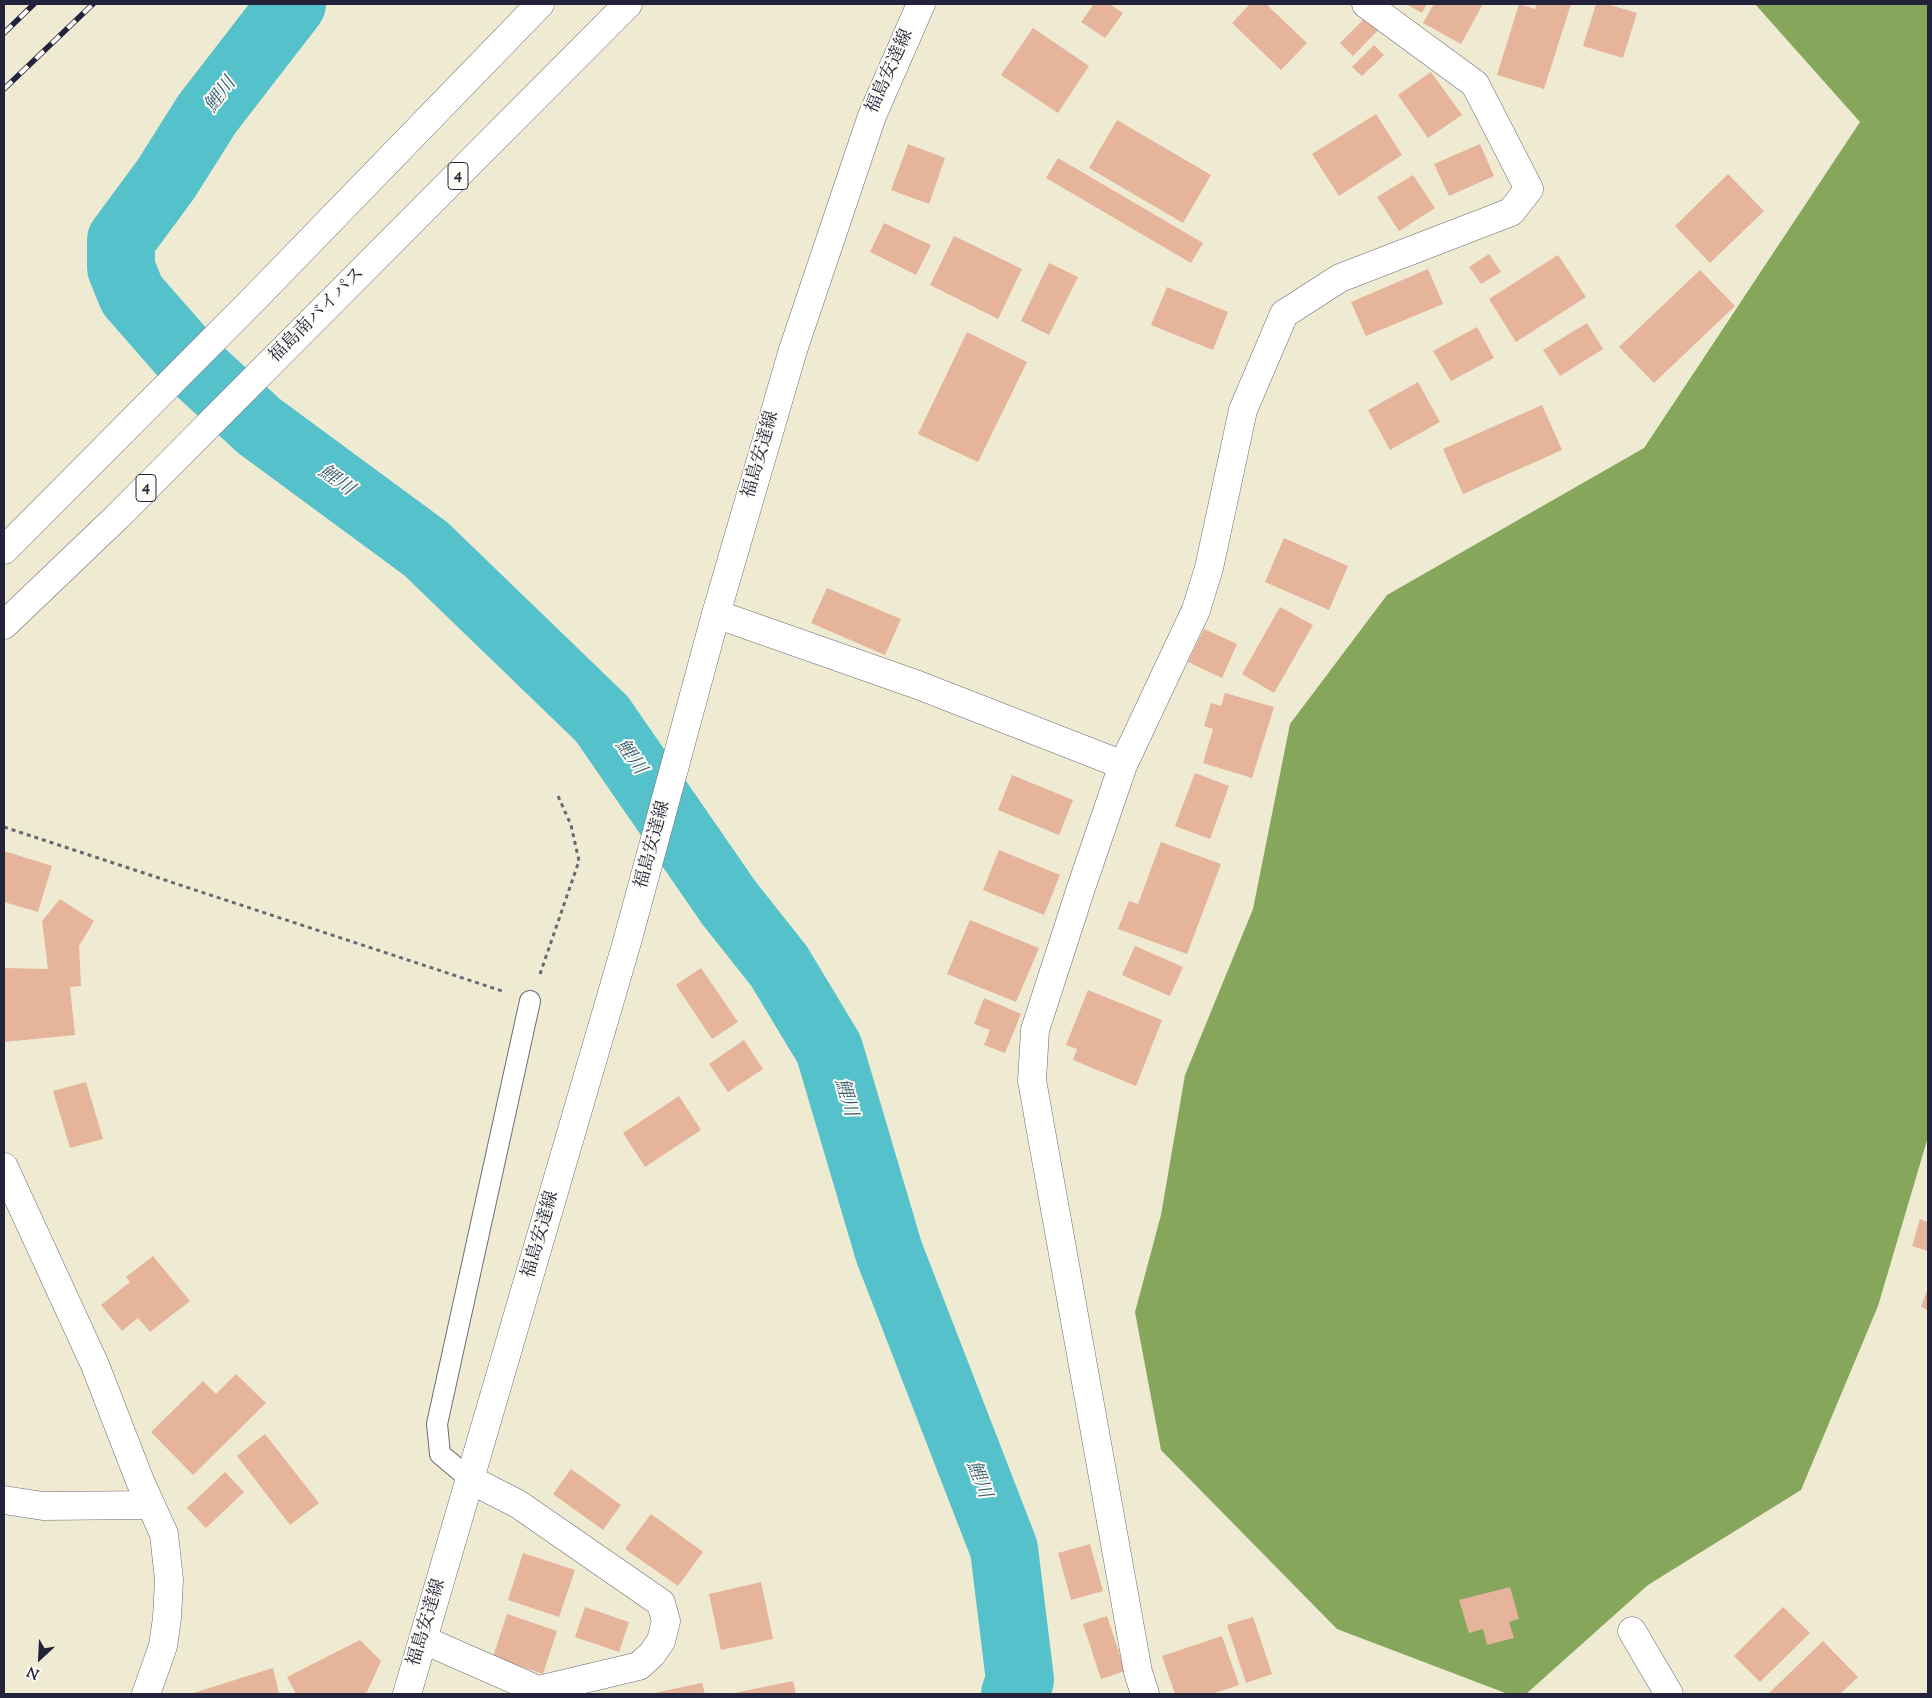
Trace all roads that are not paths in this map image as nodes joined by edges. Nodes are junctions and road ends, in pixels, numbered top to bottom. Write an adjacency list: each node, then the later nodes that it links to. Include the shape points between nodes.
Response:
1 (540, 4): 5 (main road, via 254,299)
2 (628, 4): 7 (main road, 福島南バイパス / 4, via 287,348)
3 (921, 4): 6 (main road, 福島安達線, via 872,116 793,350)
4 (1366, 4): 8 (main road, via 1475,84 1529,189 1511,212 1340,278 1284,314 1243,410 1209,568 1196,610)
5 (4, 550)
6 (716, 614): 8 (main road, via 918,685); 11 (main road, 福島安達線, via 628,942)
7 (4, 625)
8 (1123, 764): 18 (main road, via 1035,1030 1032,1080 1138,1672)
9 (530, 1001): 11 (lane, via 437,1424 440,1454)
10 (4, 1167): 13 (main road, via 95,1365)
11 (471, 1480): 15 (main road, 福島安達線); 15 (main road, via 518,1504 661,1603 666,1621 661,1641 639,1666 538,1690)
12 (4, 1500): 13 (main road, via 43,1506)
13 (151, 1505): 16 (main road, via 164,1534 169,1580 163,1646)
14 (1632, 1632): 19 (main road)
15 (424, 1640): 17 (main road, 福島安達線)
16 (146, 1694)
17 (408, 1694)
18 (1145, 1694)
19 (1669, 1694)

